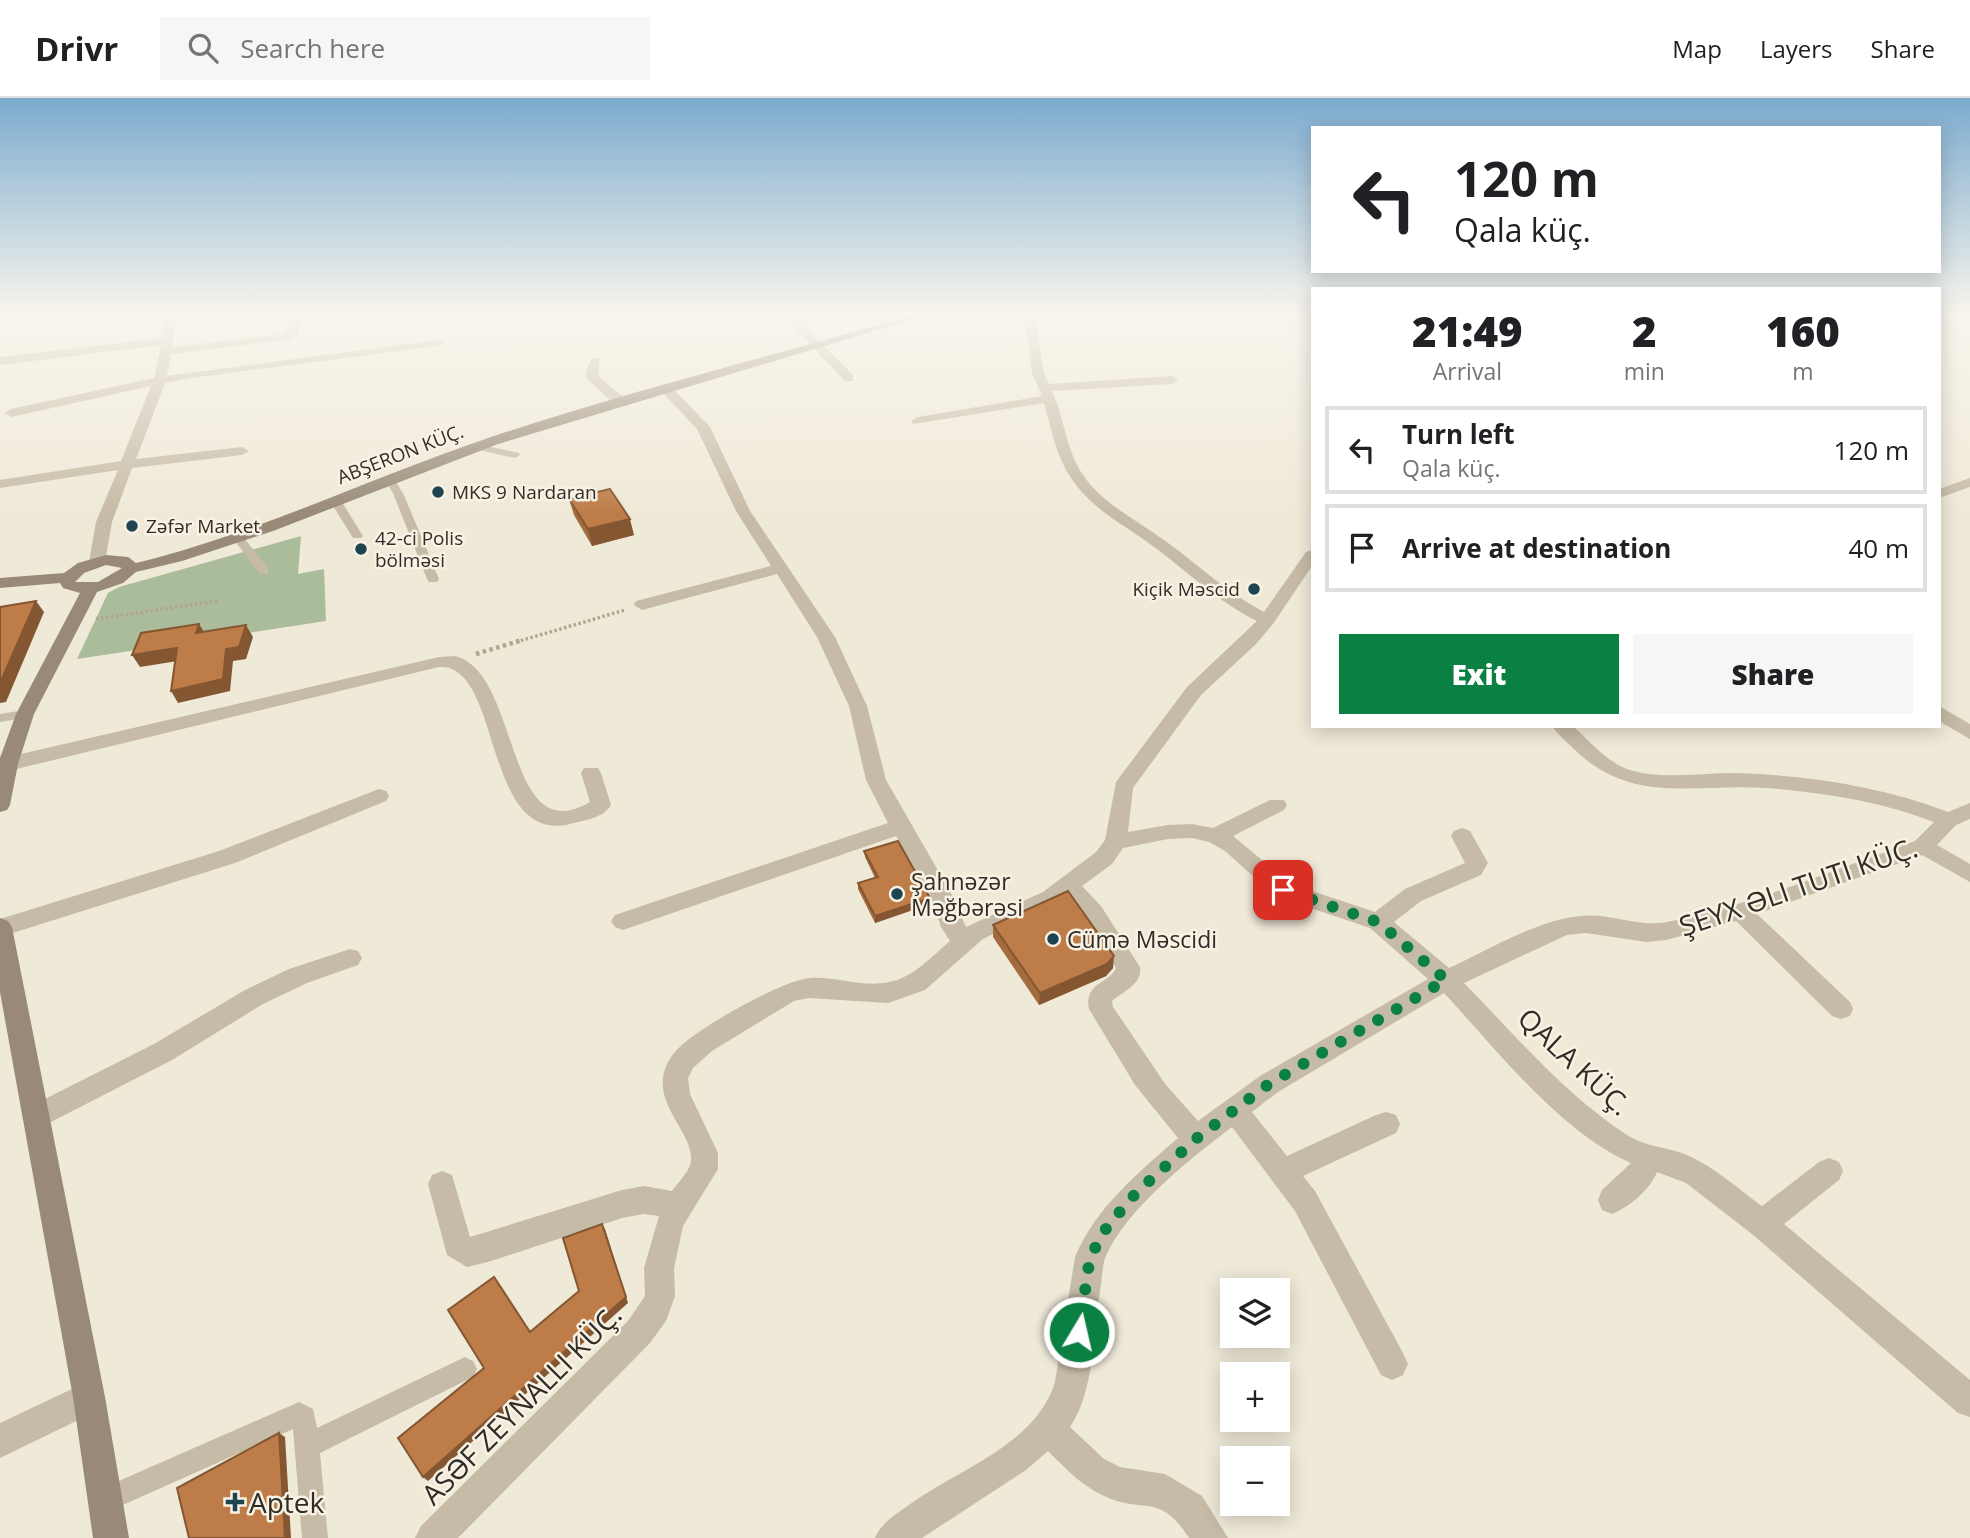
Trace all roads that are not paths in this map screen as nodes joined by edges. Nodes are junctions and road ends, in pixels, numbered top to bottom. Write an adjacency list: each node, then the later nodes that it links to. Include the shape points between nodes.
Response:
1 (160, 380): 9 (street); 14 (street)
2 (596, 380): 8 (street)
3 (701, 380): 6 (main road, ABŞERON KÜÇ.)
4 (1041, 380): 7 (street)
5 (1170, 380): 7 (street)
6 (667, 390): 8 (main road, ABŞERON KÜÇ.); 24 (street, via 710,438 743,511)
7 (1047, 393): 10 (street); 32 (street, via 1066,459 1097,499 1239,606)
8 (622, 403): 11 (main road, ABŞERON KÜÇ.)
9 (11, 413)
10 (918, 421)
11 (478, 447): 13 (lane); 15 (main road, ABŞERON KÜÇ.)
12 (242, 451): 14 (street)
13 (515, 456)
14 (128, 464): 17 (street); 23 (street, via 104,522)
15 (390, 481): 19 (main road, ABŞERON KÜÇ.); 28 (lane)
16 (1970, 482): 18 (street)
17 (0, 484)
18 (1941, 493)
19 (336, 501): 20 (lane); 21 (main road, ABŞERON KÜÇ.)
20 (357, 536)
21 (239, 539): 25 (main road, ABŞERON KÜÇ.); 26 (lane)
22 (1311, 561): 32 (street)
23 (97, 562): 25 (main road, via 123,560); 27 (main road)
24 (781, 568): 31 (street); 44 (street, via 826,637 858,706 876,780)
25 (130, 569): 30 (main road, via 120,578)
26 (264, 571)
27 (68, 578): 29 (main road); 30 (main road, via 69,585)
28 (433, 579)
29 (0, 583)
30 (91, 588): 34 (main road)
31 (642, 605)
32 (1267, 620): 47 (street, via 1194,691 1123,788)
33 (1941, 713): 37 (street)
34 (25, 714): 35 (lane); 38 (main road)
35 (0, 718)
36 (1563, 728): 43 (street, via 1624,775 1864,792)
37 (1970, 733)
38 (8, 764): 39 (street, via 455,661 470,670 524,800 543,817 564,819 601,805); 41 (main road)
39 (591, 773)
40 (379, 796): 54 (street, via 228,857)
41 (0, 804)
42 (1277, 805): 45 (street)
43 (1960, 815): 48 (street, ŞEYX ƏLI TUTI KÜÇ.)
44 (899, 827): 52 (street); 55 (street)
45 (1215, 836): 47 (street, QALA KÜÇ., via 1180,831); 53 (street, QALA KÜÇ., via 1283,890)
46 (1462, 836): 53 (street, via 1477,863 1473,869 1413,895)
47 (1116, 842): 50 (street, via 1104,858)
48 (1923, 846): 49 (street); 51 (street, ŞEYX ƏLI TUTI KÜÇ.)
49 (1970, 874)
50 (1068, 886): 55 (street); 62 (street, via 1093,912 1128,967 1125,979 1103,992 1101,1009 1158,1097)
51 (1740, 911): 57 (street, ŞEYX ƏLI TUTI KÜÇ., via 1646,933 1586,924 1563,927); 58 (street)
52 (623, 921)
53 (1378, 922): 57 (street, QALA KÜÇ.)
54 (0, 928): 60 (main road)
55 (963, 941): 68 (street, via 927,976 888,993 809,988 788,993 703,1043 684,1060 675,1078 677,1094 704,1153 704,1169)
56 (350, 958): 60 (street, via 254,997 163,1052)
57 (1446, 980): 59 (street, ŞEYX ƏLI TUTI KÜÇ., via 1269,1084); 63 (street, QALA KÜÇ., via 1596,1129)
58 (1841, 1009)
59 (1235, 1110): 62 (street, ŞEYX ƏLI TUTI KÜÇ.); 64 (street)
60 (37, 1116): 72 (main road)
61 (1386, 1124): 64 (street)
62 (1197, 1138): 74 (street, ŞEYX ƏLI TUTI KÜÇ., via 1136,1193 1107,1227 1090,1257 1071,1382 1063,1409)
63 (1647, 1157): 67 (street, via 1642,1174); 69 (street, QALA KÜÇ., via 1696,1174)
64 (1284, 1171): 70 (street, via 1305,1201)
65 (1829, 1171): 69 (street)
66 (442, 1184): 68 (street, via 457,1245 467,1252 621,1205 644,1200)
67 (1612, 1200)
68 (678, 1206): 80 (street, via 662,1249 660,1296 639,1332)
69 (1762, 1224): 73 (street, QALA KÜÇ.)
70 (1392, 1364)
71 (465, 1369): 76 (lane)
72 (89, 1397): 75 (street); 77 (main road)
73 (1970, 1401)
74 (1049, 1429): 81 (street, ŞEYX ƏLI TUTI KÜÇ., via 1014,1458); 82 (street, via 1092,1471 1116,1485 1165,1491 1190,1508)
75 (0, 1441)
76 (307, 1446): 77 (lane, via 304,1418 299,1414); 79 (lane)
77 (105, 1500): 78 (main road)
78 (111, 1538)
79 (316, 1538)
80 (433, 1538)
81 (893, 1538)
82 (1210, 1538)

